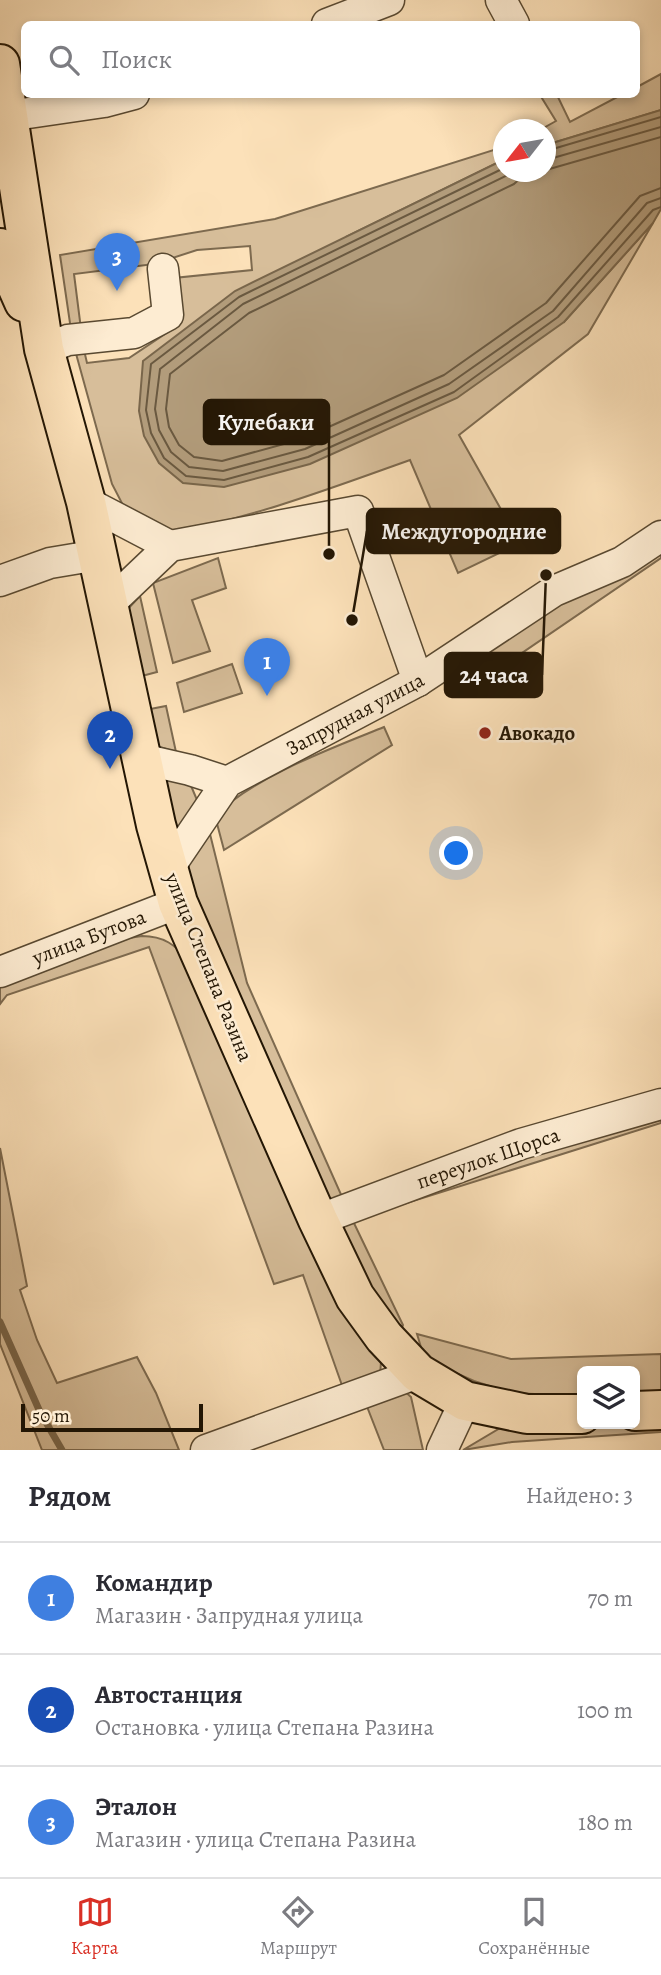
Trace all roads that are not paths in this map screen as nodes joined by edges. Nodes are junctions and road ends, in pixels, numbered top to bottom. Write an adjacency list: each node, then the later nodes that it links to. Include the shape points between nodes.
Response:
1 (389, 0): 3 (street)
2 (501, 0): 4 (street)
3 (335, 21)
4 (512, 21)
5 (0, 64): 7 (main road, улица Степана Разина)
6 (119, 98): 7 (street)
7 (8, 116): 8 (main road, улица Степана Разина)
8 (11, 208): 11 (main road, улица Степана Разина)
9 (2, 255): 11 (main road, улица Степана Разина)
10 (163, 269): 11 (street, via 167,315 134,333 68,340)
11 (44, 349): 12 (main road, улица Степана Разина)
12 (86, 502): 14 (street); 15 (main road, улица Степана Разина)
13 (661, 536): 18 (street, Запрудная улица, via 622,562 554,591)
14 (170, 546): 17 (street); 18 (street, via 358,511)
15 (98, 555): 16 (street, via 50,563); 17 (main road, улица Степана Разина)
16 (0, 581)
17 (109, 604): 19 (main road, улица Степана Разина)
18 (418, 681): 20 (street, Запрудная улица)
19 (142, 760): 20 (street); 21 (main road, улица Степана Разина)
20 (227, 782): 21 (street, Запрудная улица)
21 (173, 886): 22 (street, улица Бутова); 24 (main road, улица Степана Разина)
22 (0, 972)
23 (661, 1104): 24 (street, переулок Щорса, via 521,1144)
24 (318, 1220): 25 (main road, улица Степана Разина, via 355,1297 384,1338)
25 (418, 1373): 26 (main road, улица Степана Разина); 30 (street)
26 (465, 1401): 29 (main road, улица Степана Разина, via 527,1414); 31 (street)
27 (661, 1410): 28 (main road)
28 (640, 1411)
29 (577, 1414)
30 (206, 1450)
31 (442, 1450)

